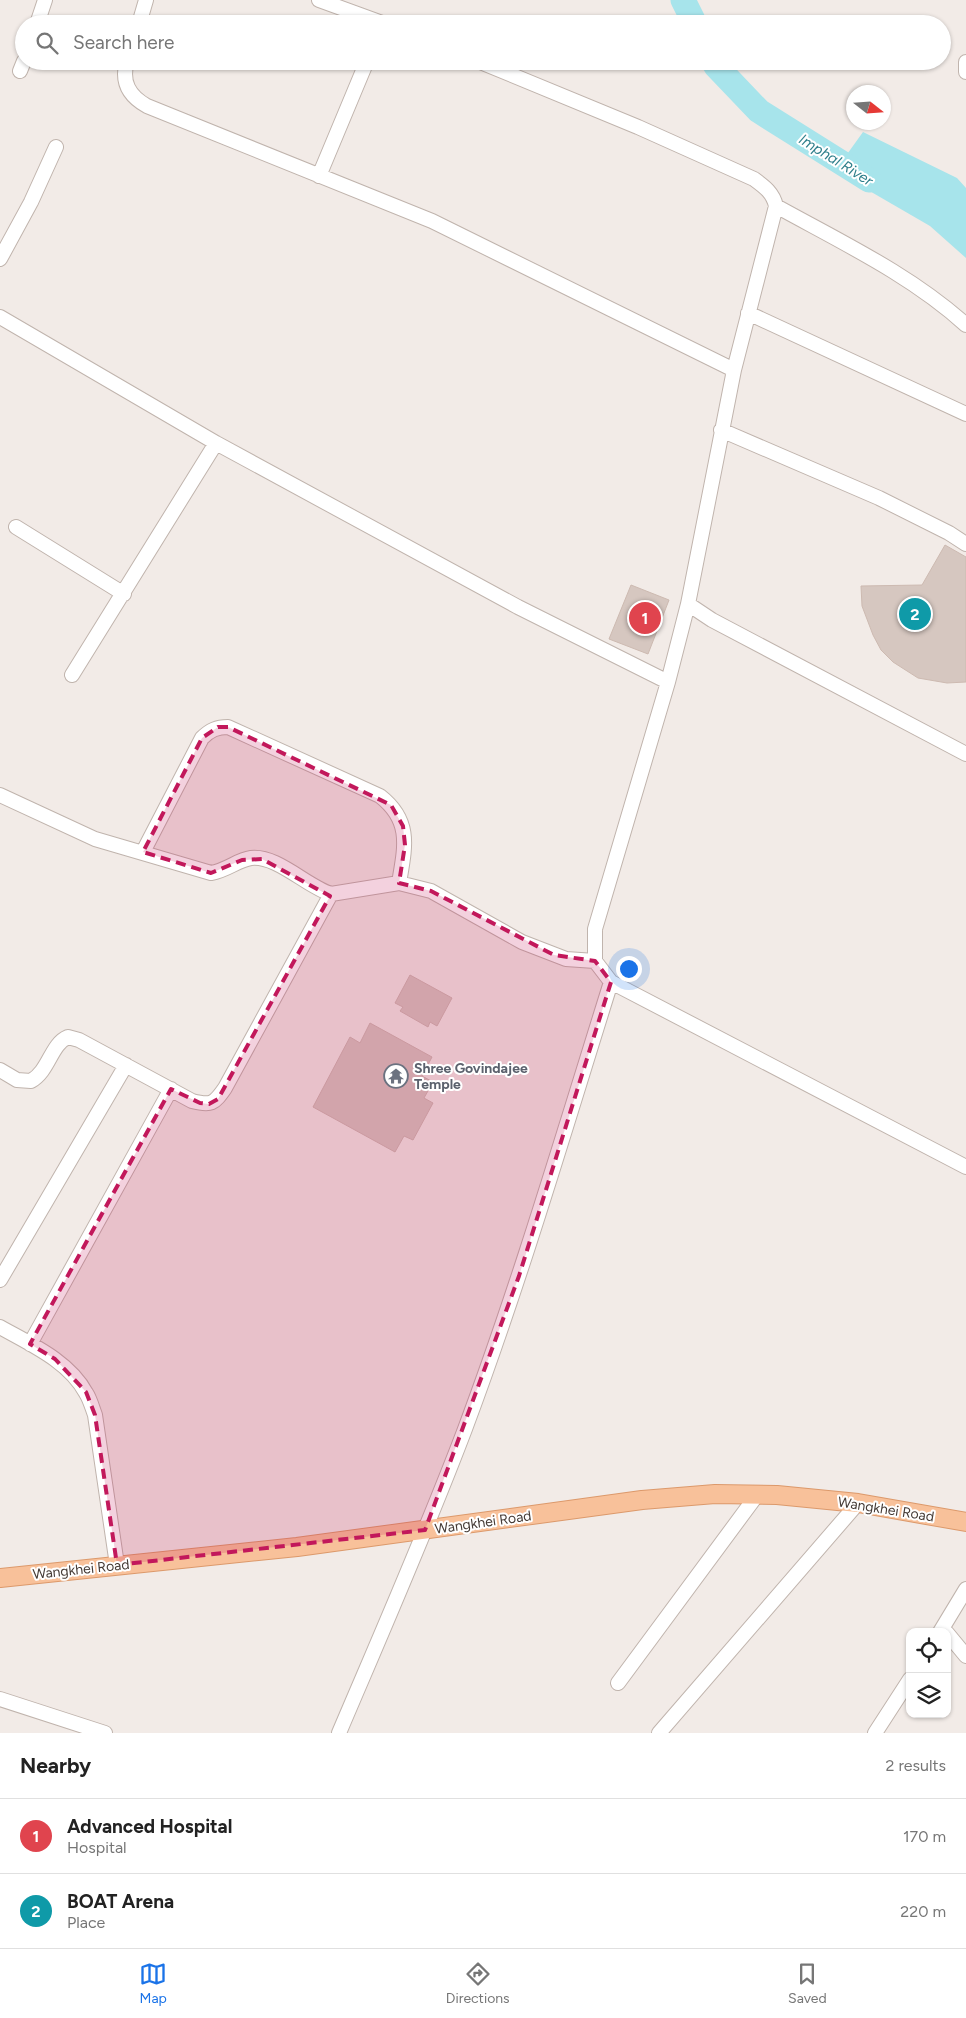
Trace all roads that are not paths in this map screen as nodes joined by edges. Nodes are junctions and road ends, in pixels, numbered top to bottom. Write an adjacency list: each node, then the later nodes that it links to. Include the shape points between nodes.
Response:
1 (45, 0): 4 (street)
2 (146, 0): 5 (street)
3 (319, 0): 6 (street)
4 (40, 15)
5 (142, 15)
6 (360, 15)
7 (966, 62): 11 (street)
8 (127, 70): 13 (street, via 126,80 135,100)
9 (363, 70): 13 (street)
10 (500, 70): 14 (street, via 754,179 767,189)
11 (966, 72)
12 (56, 147): 15 (street)
13 (319, 176): 19 (street, via 432,221)
14 (776, 206): 16 (street); 18 (street, via 865,255 933,298)
15 (0, 258)
16 (748, 312): 19 (street); 20 (street)
17 (0, 317): 22 (street)
18 (966, 325)
19 (734, 370): 21 (street)
20 (966, 414)
21 (721, 430): 24 (street, via 879,498); 26 (street)
22 (216, 443): 25 (street); 28 (street, via 518,607)
23 (16, 527): 25 (street)
24 (966, 544)
25 (124, 594): 27 (street)
26 (688, 604): 28 (street); 29 (street, via 712,620)
27 (72, 675)
28 (668, 682): 34 (street, via 596,929)
29 (966, 754)
30 (0, 795): 31 (street, via 95,839)
31 (143, 852): 32 (street, via 202,738 218,727 228,727 380,796 391,805 403,826 405,845); 33 (street, via 211,873 223,871 242,860 262,859)
32 (399, 883): 33 (street); 34 (street, via 431,891 522,942 554,955)
33 (331, 894): 38 (street, via 218,1099 209,1104 200,1103)
34 (595, 961): 35 (street)
35 (611, 982): 39 (street); 46 (street, via 519,1276)
36 (126, 1065): 37 (street, via 68,1037 60,1043 42,1073 31,1082 17,1080); 38 (street); 40 (street)
37 (0, 1070)
38 (171, 1089): 42 (street)
39 (966, 1167)
40 (0, 1280)
41 (0, 1327): 42 (street)
42 (30, 1344): 47 (street, via 55,1359 86,1392 95,1414)
43 (757, 1495): 44 (main road, Wangkhei Road); 46 (main road, Wangkhei Road, via 671,1497); 53 (street)
44 (858, 1503): 45 (main road, Wangkhei Road); 58 (street)
45 (966, 1522)
46 (425, 1530): 47 (main road, Wangkhei Road); 57 (street)
47 (117, 1565): 48 (main road, Wangkhei Road)
48 (0, 1578)
49 (966, 1589): 50 (street)
50 (946, 1628)
51 (951, 1639): 52 (street)
52 (966, 1656)
53 (618, 1683)
54 (906, 1685): 59 (street)
55 (0, 1699): 56 (street)
56 (105, 1733)
57 (339, 1733)
58 (659, 1733)
59 (875, 1733)

